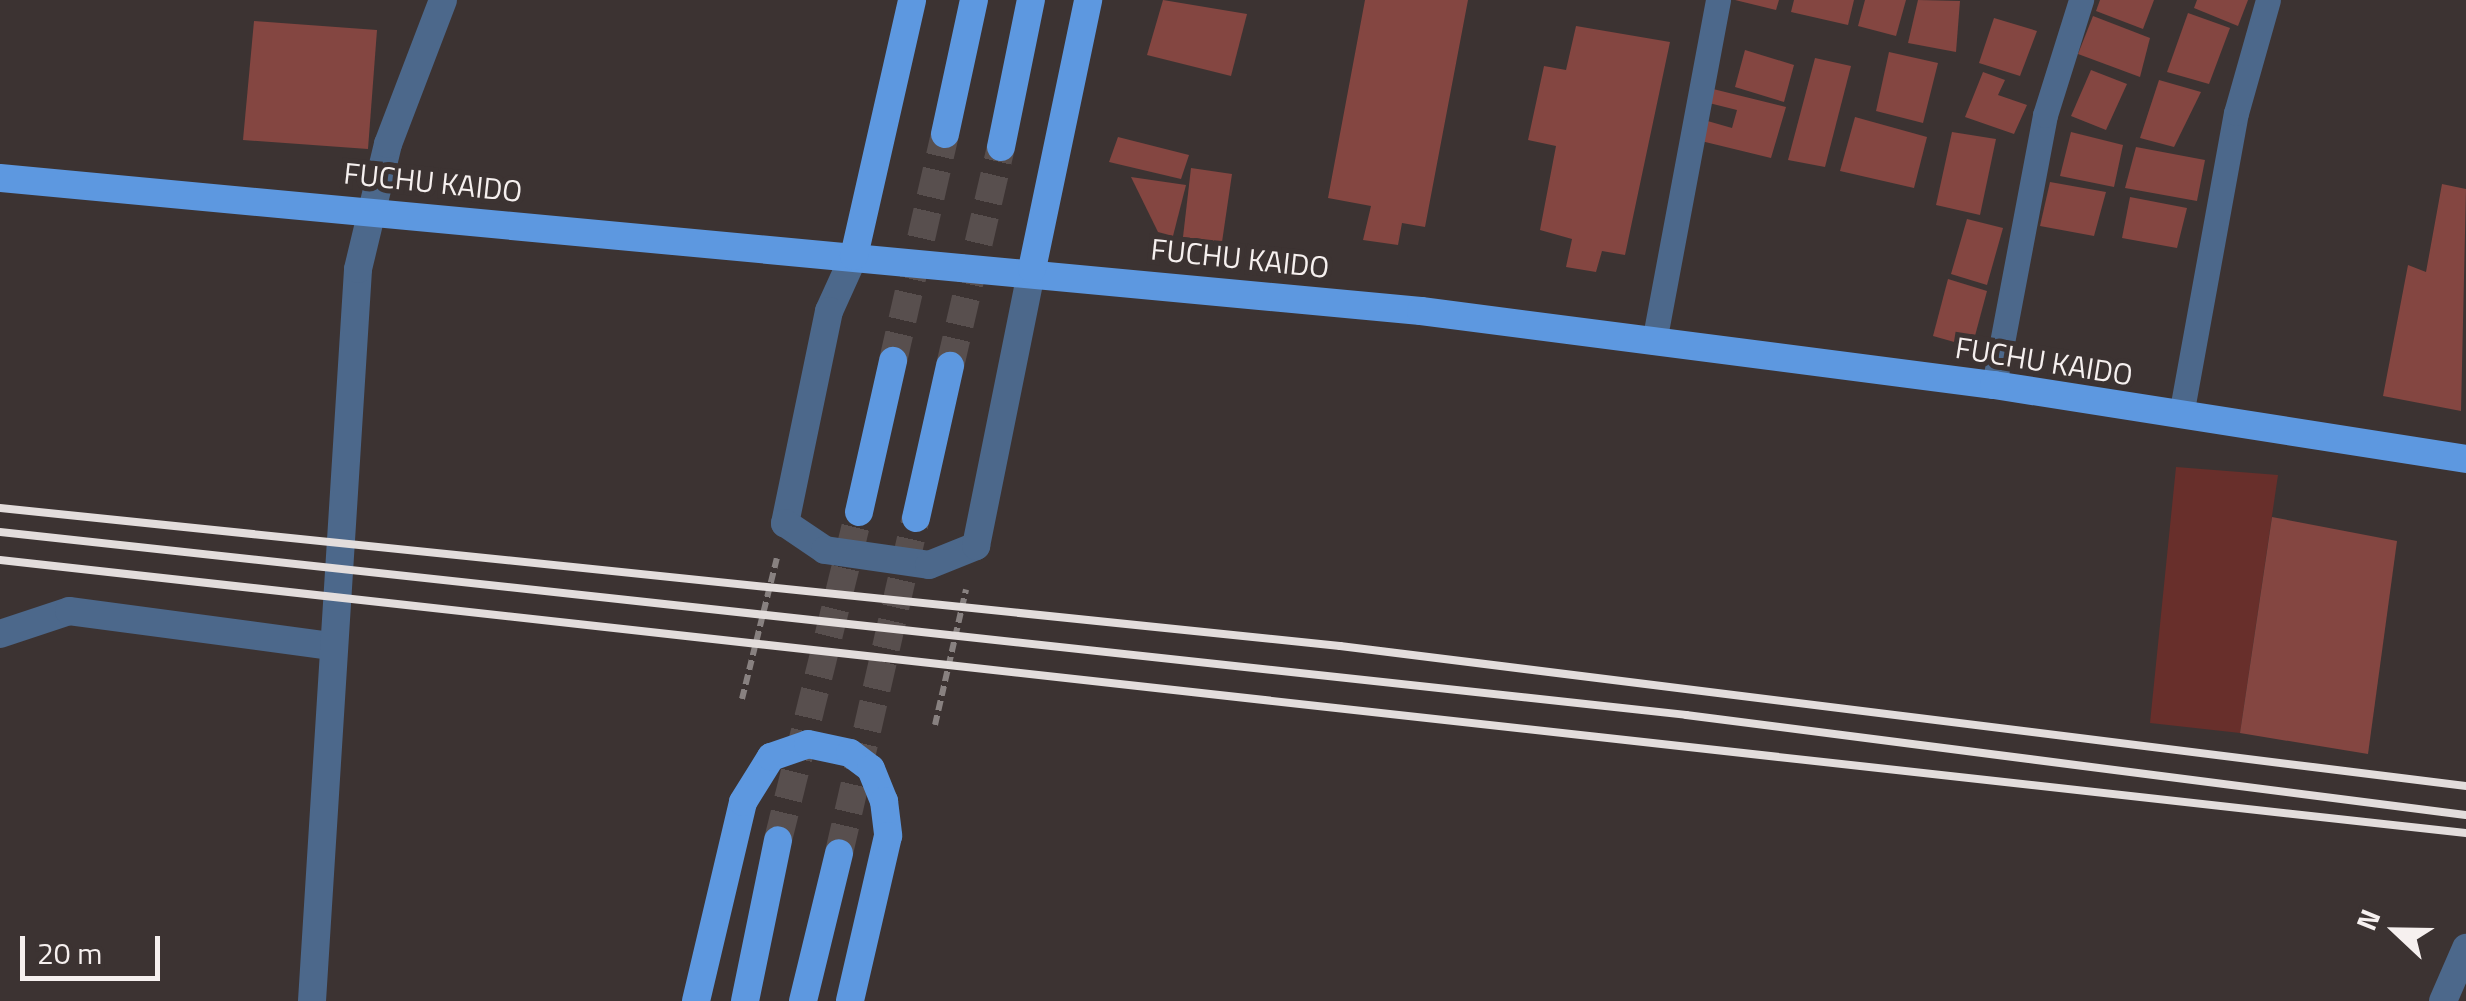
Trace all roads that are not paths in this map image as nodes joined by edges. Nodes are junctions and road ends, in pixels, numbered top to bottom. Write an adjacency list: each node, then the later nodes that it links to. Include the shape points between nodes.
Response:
1 (443, 0): 12 (street)
2 (912, 0): 13 (main road)
3 (974, 0): 9 (main road)
4 (1031, 0): 10 (main road)
5 (1088, 0): 14 (main road)
6 (1718, 0): 15 (lane)
7 (2081, 0): 18 (lane, via 2045,115)
8 (2268, 0): 19 (lane, via 2236,113)
9 (945, 134)
10 (1001, 146)
11 (0, 178): 12 (main road, FUCHU KAIDO)
12 (370, 207): 13 (main road, FUCHU KAIDO); 24 (street)
13 (854, 256): 14 (main road, FUCHU KAIDO); 14 (street, via 829,312 785,523 825,550 929,565 976,546)
14 (1032, 269): 15 (main road, FUCHU KAIDO)
15 (1654, 342): 18 (main road, FUCHU KAIDO)
16 (894, 361): 21 (main road)
17 (950, 366): 22 (main road)
18 (1994, 385): 19 (main road, FUCHU KAIDO)
19 (2182, 416): 20 (main road, FUCHU KAIDO)
20 (2466, 459)
21 (859, 512)
22 (916, 518)
23 (0, 634): 24 (street, via 69,611)
24 (332, 646): 28 (street)
25 (778, 840): 30 (main road)
26 (838, 853): 31 (main road)
27 (2466, 948): 33 (street)
28 (312, 1001)
29 (696, 1001): 32 (main road, via 743,802 771,757 808,744 850,753 872,770 884,801 888,836)
30 (744, 1001)
31 (803, 1001)
32 (850, 1001)
33 (2443, 1001)

